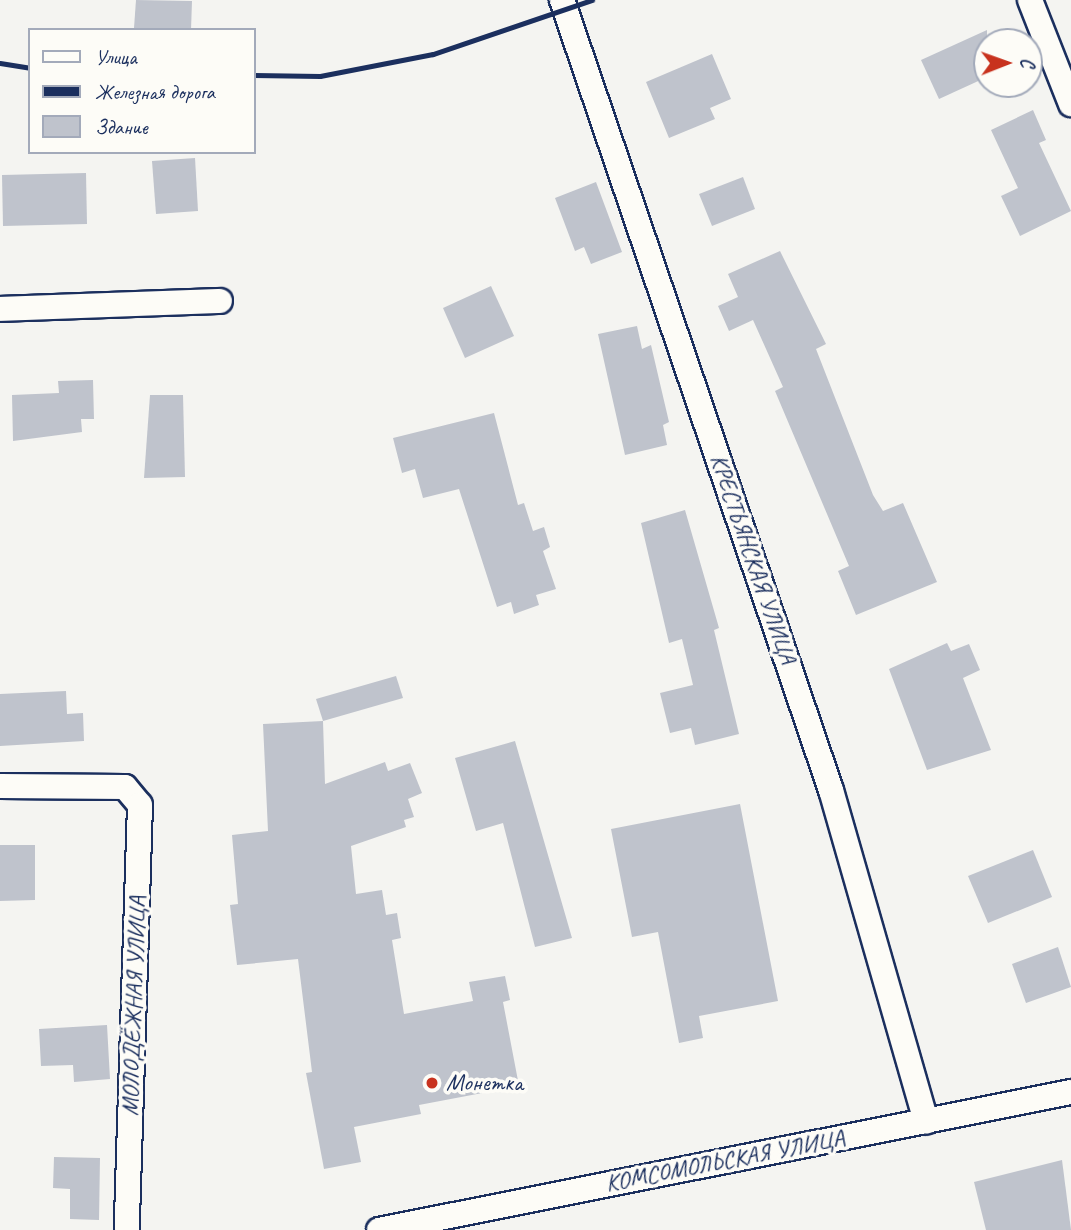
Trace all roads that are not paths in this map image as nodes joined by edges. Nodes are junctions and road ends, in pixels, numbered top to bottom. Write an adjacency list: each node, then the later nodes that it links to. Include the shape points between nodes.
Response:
1 (562, 0): 8 (street, КРЕСТЬЯНСКАЯ УЛИЦА, via 831,790)
2 (1030, 0): 3 (street)
3 (1071, 104)
4 (220, 301): 5 (street)
5 (0, 309)
6 (0, 786): 9 (street, МОЛОДЁЖНАЯ УЛИЦА, via 125,787 140,805)
7 (1071, 1093): 8 (street, КОМСОМОЛЬСКАЯ УЛИЦА)
8 (926, 1122): 10 (street, КОМСОМОЛЬСКАЯ УЛИЦА)
9 (127, 1230)
10 (379, 1230)

